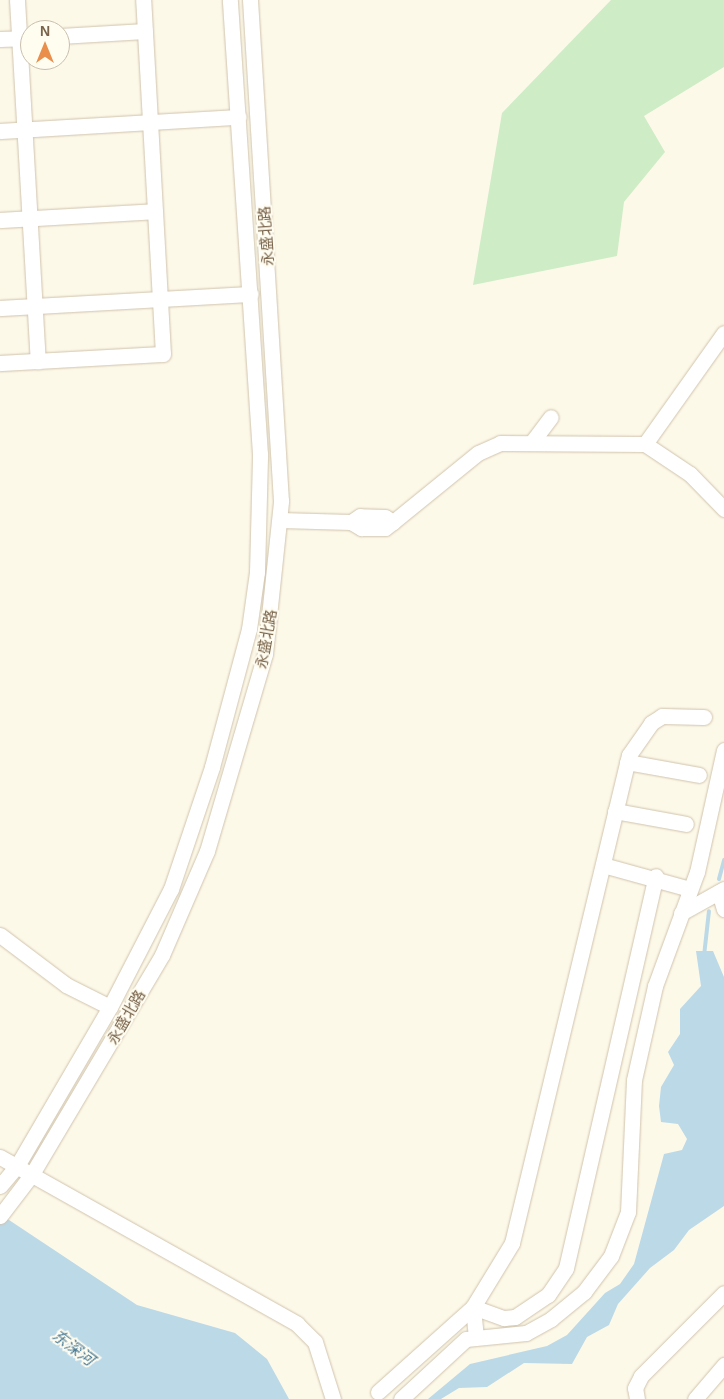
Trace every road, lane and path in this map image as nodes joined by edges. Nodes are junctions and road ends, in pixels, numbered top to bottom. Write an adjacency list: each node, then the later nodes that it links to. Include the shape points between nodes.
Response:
1 (17, 0): 5 (street)
2 (143, 0): 6 (street)
3 (230, 0): 11 (street, 永盛北路)
4 (250, 0): 29 (street, 永盛北路, via 278,408)
5 (21, 20)
6 (145, 31): 7 (street); 12 (street)
7 (70, 35)
8 (20, 38): 9 (street)
9 (0, 39)
10 (24, 70): 13 (street)
11 (239, 117): 12 (street); 18 (street, 永盛北路)
12 (150, 122): 13 (street); 15 (street)
13 (24, 129): 14 (street); 16 (street)
14 (0, 131)
15 (155, 211): 16 (street); 19 (street)
16 (30, 218): 17 (street); 20 (street)
17 (0, 220)
18 (251, 294): 19 (street); 43 (street, 永盛北路, via 260,507 249,629 212,767 174,880)
19 (160, 299): 20 (street); 23 (street, via 164,354)
20 (34, 306): 21 (street); 23 (street)
21 (0, 308)
22 (724, 333): 27 (street)
23 (38, 361): 24 (street)
24 (0, 363)
25 (551, 417): 26 (street)
26 (532, 442): 27 (street); 29 (street, via 500,443 478,453 393,522 385,517 360,516 351,522)
27 (645, 444): 28 (street, via 690,474)
28 (724, 509)
29 (280, 520): 46 (street, 永盛北路, via 265,654 207,851 162,955)
30 (704, 718): 32 (street, via 676,714 657,720 640,736)
31 (724, 750): 38 (street)
32 (627, 762): 33 (street); 34 (street)
33 (699, 775)
34 (615, 811): 35 (street); 36 (street)
35 (686, 824)
36 (603, 865): 37 (street); 50 (street, via 518,1228 500,1267)
37 (656, 876): 38 (street); 50 (street, via 566,1268 548,1296 515,1317 504,1318)
38 (690, 889): 41 (street)
39 (722, 890): 40 (street); 41 (street)
40 (724, 910)
41 (681, 913): 51 (street, via 655,986 631,1095 630,1186 620,1238 599,1276 551,1319 526,1333)
42 (0, 935): 43 (street, via 66,986)
43 (110, 1007): 45 (street, 永盛北路)
44 (0, 1157): 45 (street)
45 (17, 1166): 46 (street); 47 (street, 永盛北路)
46 (32, 1174): 48 (street, 永盛北路, via 14,1193); 54 (street, via 298,1324 315,1342)
47 (0, 1186)
48 (0, 1216)
49 (724, 1293): 56 (street, via 641,1376 634,1388)
50 (473, 1306): 51 (street); 53 (street)
51 (476, 1337): 55 (street, via 456,1345)
52 (724, 1365): 57 (street)
53 (378, 1392)
54 (333, 1399)
55 (401, 1399)
56 (637, 1399)
57 (695, 1399)

